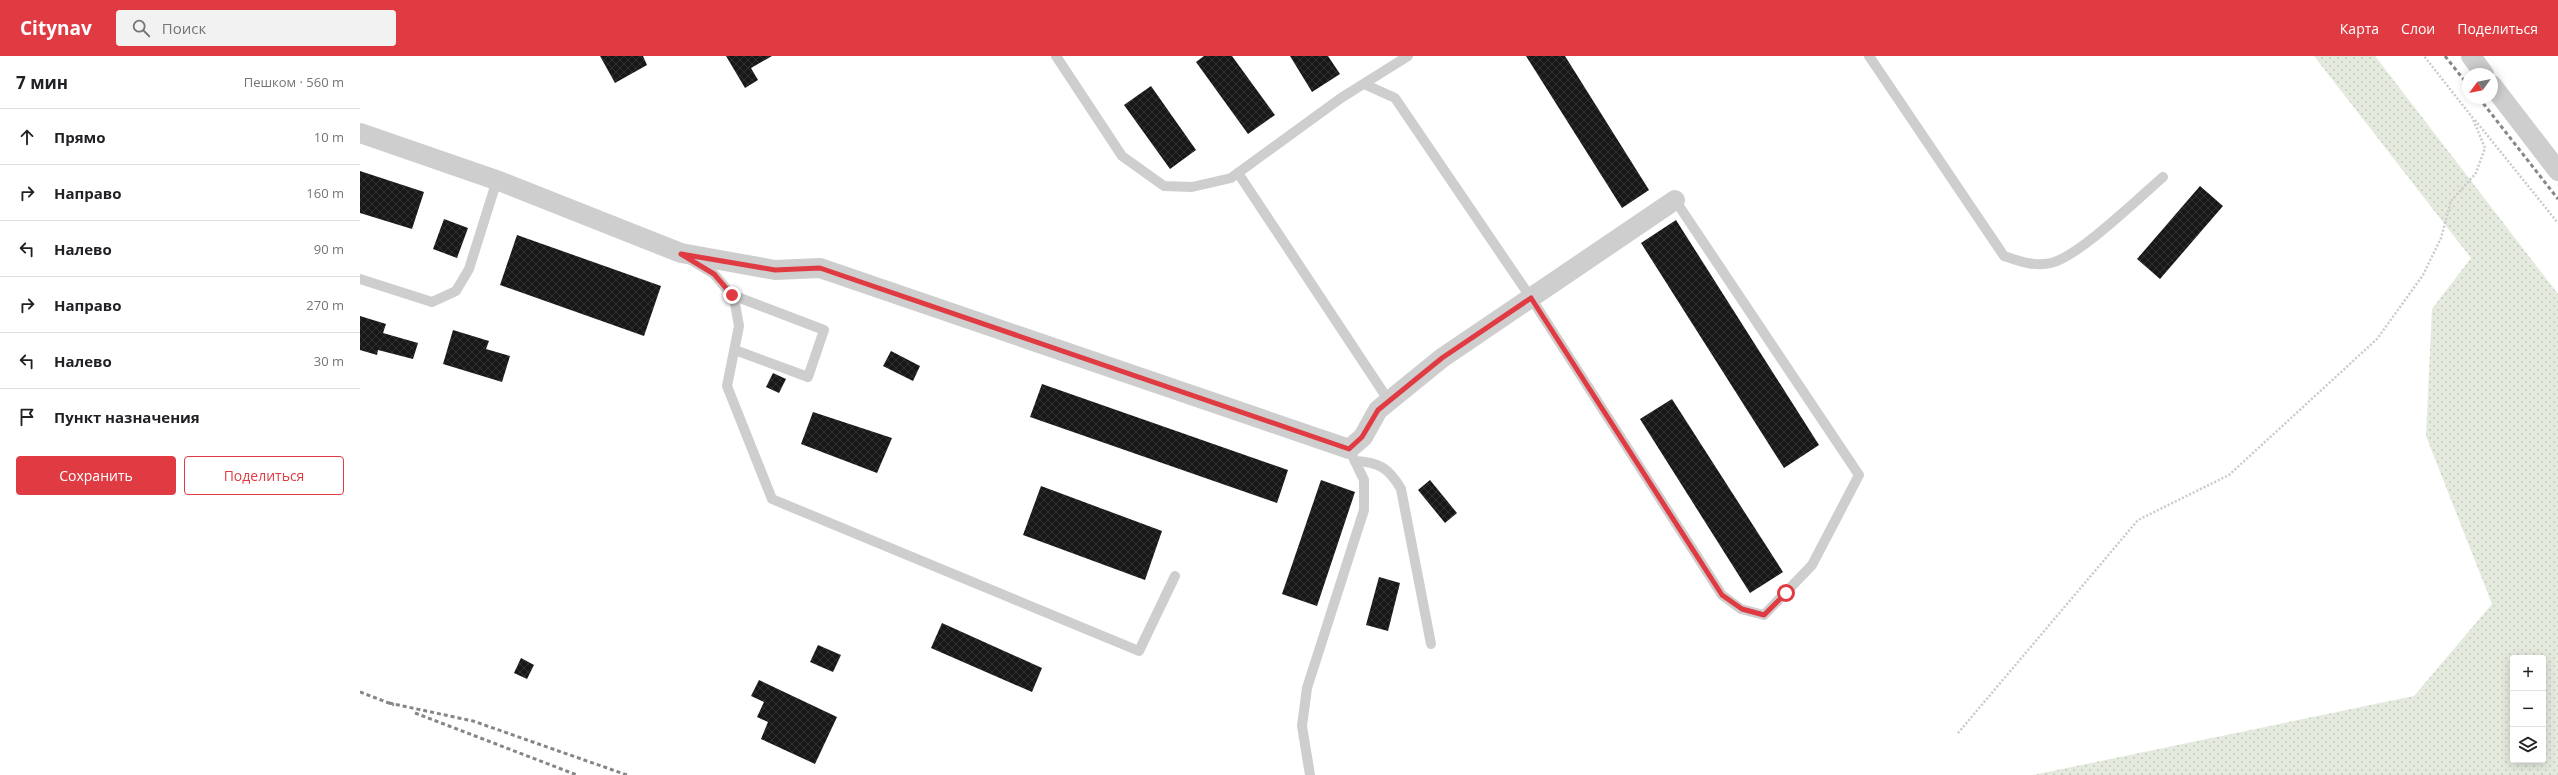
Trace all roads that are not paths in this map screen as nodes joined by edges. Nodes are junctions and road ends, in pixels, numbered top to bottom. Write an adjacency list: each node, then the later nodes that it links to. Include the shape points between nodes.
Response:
1 (1056, 56): 10 (lane, via 1122,156 1164,186 1192,187 1231,178)
2 (1408, 56): 6 (lane)
3 (1869, 56): 11 (lane, via 2004,256 2027,264 2052,263 2096,236)
4 (2471, 56): 5 (street)
5 (2480, 68)
6 (1364, 84): 10 (lane); 17 (lane, via 1395,98)
7 (2498, 94): 9 (street)
8 (360, 133): 12 (street)
9 (2558, 171)
10 (1238, 173): 19 (lane)
11 (2163, 177)
12 (497, 180): 14 (street); 15 (lane, via 469,269 456,291 432,302)
13 (1675, 200): 17 (street); 17 (lane, via 1859,475 1812,565 1764,615 1742,609 1722,595)
14 (681, 254): 16 (lane, via 714,274); 20 (street, via 775,270 820,268)
15 (360, 279)
16 (732, 295): 18 (lane, via 739,326); 18 (lane, via 824,330 808,377)
17 (1531, 298): 19 (street, via 1442,358)
18 (735, 350): 21 (lane, via 727,386 772,499 1139,651)
19 (1390, 401): 20 (street, via 1378,410)
20 (1352, 455): 22 (lane, via 1392,473 1401,489); 23 (lane, via 1364,480 1364,510 1307,688 1302,726)
21 (1175, 576)
22 (1431, 644)
23 (1310, 775)

